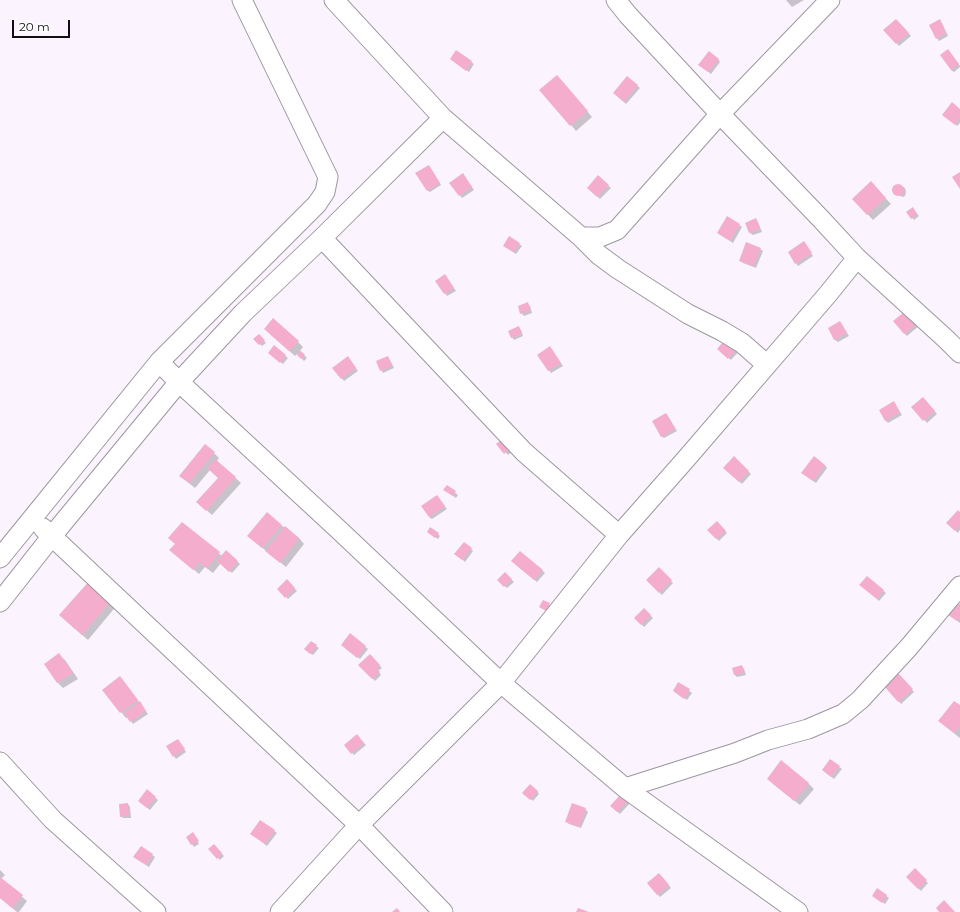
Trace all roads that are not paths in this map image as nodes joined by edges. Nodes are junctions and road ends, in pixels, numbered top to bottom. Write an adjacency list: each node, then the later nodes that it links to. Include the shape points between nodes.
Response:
1 (242, 0): 13 (street, via 328,177 326,192)
2 (334, 0): 6 (street)
3 (616, 0): 5 (street)
4 (830, 0): 5 (street)
5 (720, 114): 7 (street); 10 (street)
6 (443, 118): 8 (street); 9 (street)
7 (617, 230): 9 (street, via 600,237); 11 (street, via 615,251)
8 (322, 238): 15 (street, via 243,313); 17 (street, via 524,452)
9 (581, 238): 11 (street)
10 (857, 258): 12 (street); 14 (street)
11 (618, 269): 14 (street, via 688,314 742,343)
12 (960, 354)
13 (159, 362): 15 (street); 16 (street)
14 (767, 365): 17 (street)
15 (179, 382): 18 (street); 22 (street)
16 (32, 519): 18 (street); 19 (street)
17 (619, 535): 22 (street)
18 (52, 536): 21 (street); 25 (street)
19 (0, 558)
20 (960, 586): 24 (street, via 909,647 860,700 843,714 808,729)
21 (0, 602)
22 (501, 683): 24 (street); 25 (street)
23 (0, 762): 26 (street, via 53,820)
24 (625, 788): 29 (street)
25 (359, 825): 27 (street); 28 (street)
26 (156, 912)
27 (280, 912)
28 (443, 912)
29 (798, 912)

